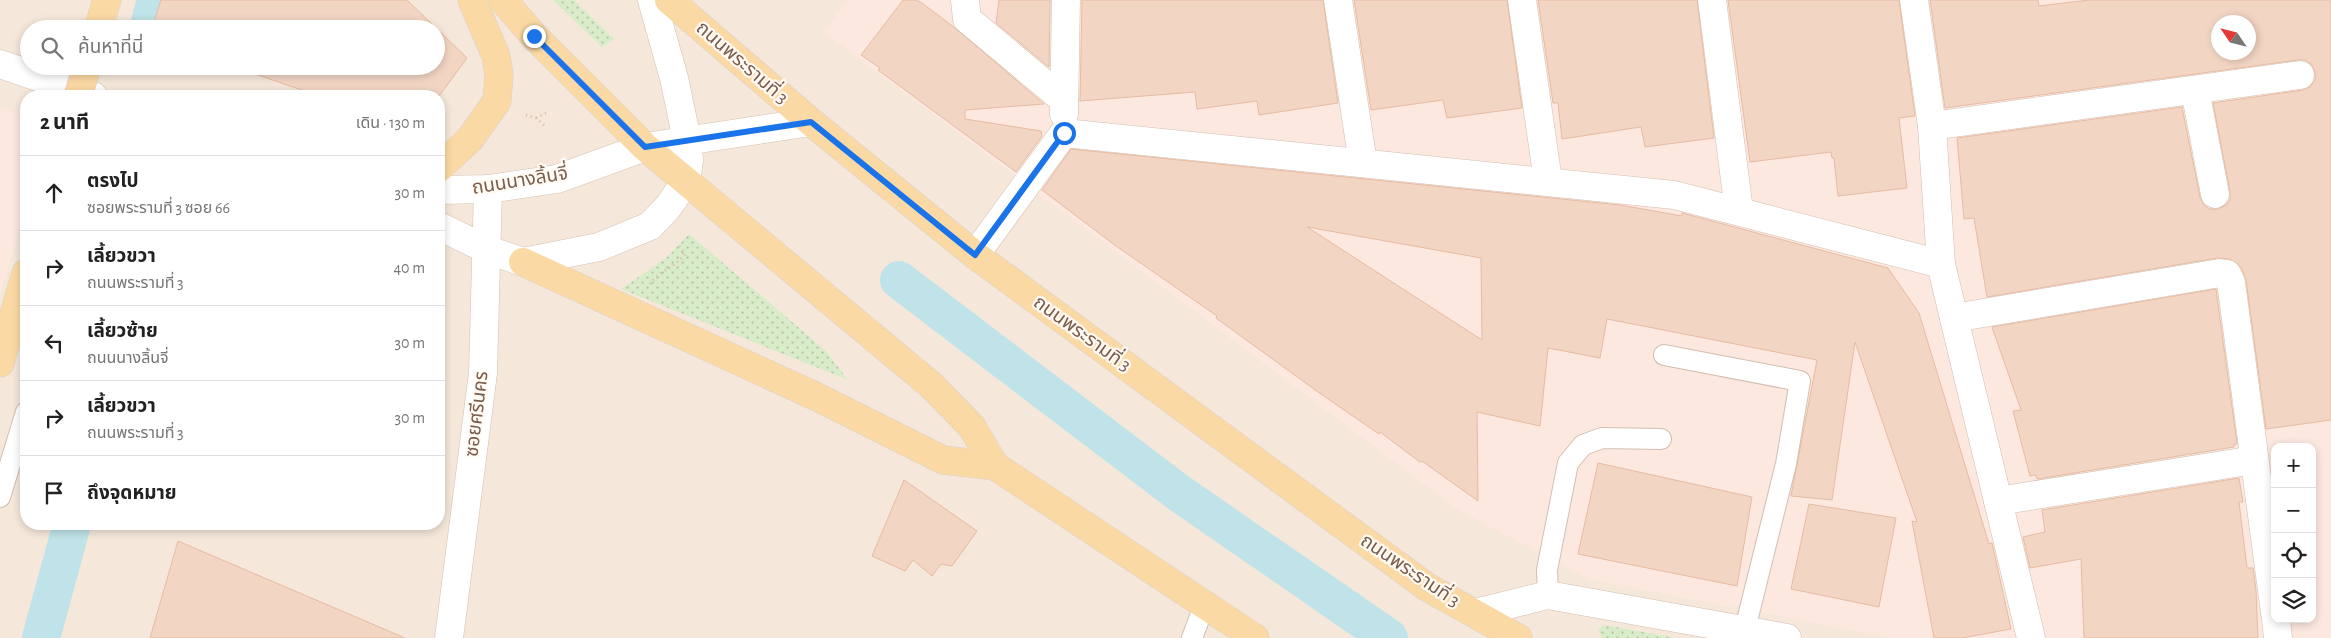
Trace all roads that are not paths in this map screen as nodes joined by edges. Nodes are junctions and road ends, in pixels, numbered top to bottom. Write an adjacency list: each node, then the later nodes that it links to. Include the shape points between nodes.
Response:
1 (107, 0): 12 (main road)
2 (472, 0): 13 (main road); 28 (main road, via 496,56 499,75 497,101 470,139)
3 (503, 0): 13 (main road)
4 (652, 0): 26 (street)
5 (669, 0): 23 (main road, ถนนพระรามที่ 3)
6 (965, 0): 22 (street, via 967,19)
7 (1066, 0): 22 (street)
8 (1338, 0): 29 (street)
9 (1522, 0): 31 (street)
10 (1712, 0): 35 (street)
11 (1914, 0): 24 (street)
12 (101, 20)
13 (534, 36): 27 (main road)
14 (1, 68): 15 (street)
15 (20, 74)
16 (24, 75): 19 (street)
17 (84, 75): 20 (main road, bridge)
18 (2300, 75): 21 (street)
19 (73, 90)
20 (80, 90)
21 (2195, 90): 24 (street); 34 (street)
22 (1064, 100): 25 (street)
23 (811, 122): 26 (street, ถนนนางลิ้นจี่); 38 (main road, ถนนพระรามที่ 3)
24 (1932, 126): 40 (street)
25 (1064, 133): 29 (street); 38 (street)
26 (687, 140): 27 (street, ถนนนางลิ้นจี่); 30 (street)
27 (645, 147): 30 (main road); 32 (street, ถนนนางลิ้นจี่, via 557,179)
28 (445, 162)
29 (1363, 162): 31 (street)
30 (686, 181): 39 (street, via 650,226 599,247); 48 (main road, via 931,386 972,427)
31 (1548, 181): 35 (street, via 1674,195)
32 (488, 189): 33 (street, ถนนนางลิ้นจี่); 37 (street, ซอยศรีนคร)
33 (445, 190)
34 (2215, 194)
35 (1739, 212): 40 (street)
36 (445, 229): 37 (street)
37 (488, 250): 39 (street); 57 (street, ซอยศรีนคร, via 483,374)
38 (975, 255): 54 (main road, ถนนพระรามที่ 3, via 1427,587)
39 (522, 262): 48 (main road, via 815,396 943,460)
40 (1941, 264): 42 (street)
41 (20, 294): 44 (main road)
42 (1954, 318): 47 (street, via 2228,274); 50 (street)
43 (1664, 355): 56 (lane, via 1800,381 1786,464)
44 (0, 363)
45 (20, 432): 49 (lane)
46 (1662, 440): 52 (lane, via 1602,438 1583,445 1568,463 1547,570)
47 (2254, 460): 50 (street); 51 (street)
48 (995, 466): 53 (main road)
49 (0, 497)
50 (1998, 501): 62 (street)
51 (2271, 584)
52 (1548, 595): 54 (street); 56 (street)
53 (1204, 606): 58 (lane); 59 (main road)
54 (1475, 613): 60 (main road, ถนนพระรามที่ 3)
55 (2276, 623): 63 (street)
56 (1745, 629): 61 (street)
57 (449, 638)
58 (1192, 638)
59 (1255, 638)
60 (1518, 638)
61 (1787, 638)
62 (2031, 638)
63 (2278, 638)

